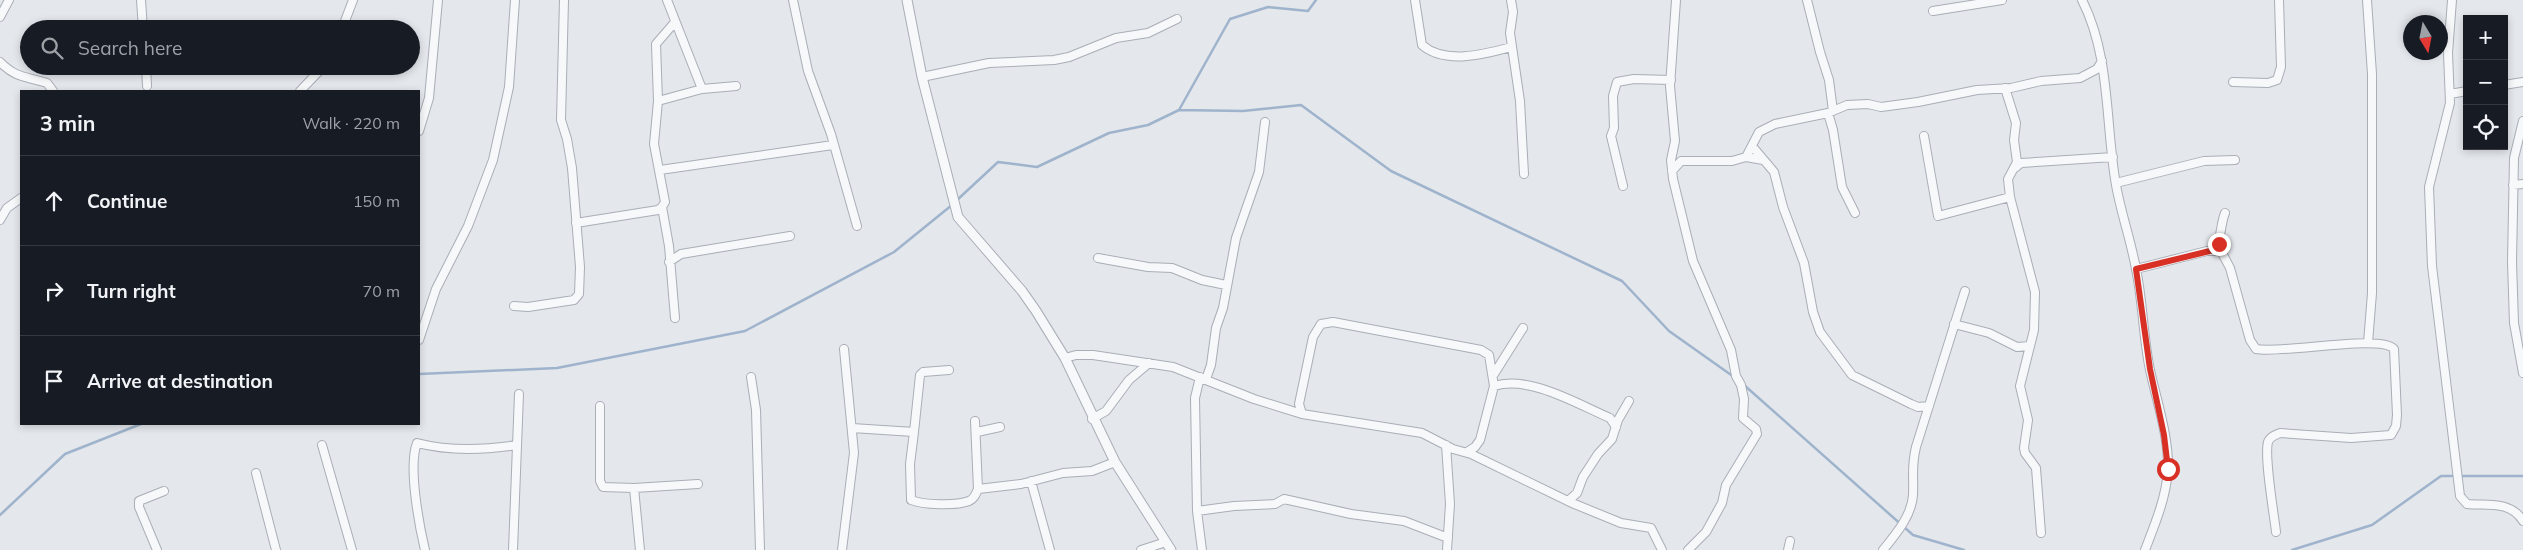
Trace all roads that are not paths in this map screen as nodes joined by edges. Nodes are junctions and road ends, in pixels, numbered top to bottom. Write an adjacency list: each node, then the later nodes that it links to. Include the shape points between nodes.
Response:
1 (9, 0): 21 (street)
2 (141, 0): 23 (street)
3 (353, 0): 24 (street)
4 (438, 0): 48 (street, via 429,98)
5 (515, 0): 85 (street, via 509,87 494,160 468,226 436,289)
6 (564, 0): 72 (street, via 561,120 570,153)
7 (667, 0): 25 (street)
8 (793, 0): 50 (street, via 808,72)
9 (907, 0): 31 (street)
10 (1415, 0): 26 (street, via 1422,45 1427,50 1460,57)
11 (1512, 0): 26 (street)
12 (1676, 0): 32 (street)
13 (1807, 0): 45 (street, via 1829,80)
14 (2002, 0): 19 (street)
15 (2082, 0): 27 (street)
16 (2279, 0): 33 (street, via 2281,67 2277,80 2268,83)
17 (2367, 0): 86 (street, via 2372,74 2372,293)
18 (2452, 0): 43 (street, via 2448,53)
19 (1982, 2): 20 (street)
20 (1933, 12)
21 (0, 17)
22 (1177, 19): 31 (street, via 1148,33 1116,38 1069,57 989,63)
23 (142, 20)
24 (345, 20)
25 (675, 22): 39 (street); 44 (street, via 656,44)
26 (1512, 47): 61 (street, via 1520,101)
27 (2102, 61): 38 (street, via 2097,69 2080,78); 54 (street)
28 (0, 62): 40 (street, via 11,73 47,83)
29 (147, 75): 36 (street)
30 (315, 75): 41 (street)
31 (922, 76): 89 (street, via 958,217 1022,290)
32 (1671, 80): 52 (street, via 1675,141); 65 (street, via 1617,82 1611,136)
33 (2233, 82)
34 (2523, 82): 35 (street)
35 (2508, 84)
36 (148, 86)
37 (736, 86): 39 (street)
38 (2005, 88): 45 (street, via 1882,107 1847,105); 58 (street, via 2016,123 2014,140)
39 (702, 89): 44 (street)
40 (52, 90)
41 (301, 90)
42 (2463, 92): 43 (street)
43 (2450, 94): 124 (street, via 2430,187 2432,266 2460,496 2467,504 2512,509)
44 (658, 101): 59 (street, via 654,133)
45 (1830, 112): 51 (street, via 1765,128 1755,137); 69 (street, via 1842,187)
46 (2523, 121): 64 (street, via 2514,158)
47 (1264, 122): 79 (street, via 1259,172 1236,238)
48 (420, 128)
49 (1924, 136): 66 (street, via 1938,216)
50 (833, 145): 59 (street); 73 (street)
51 (1752, 146): 53 (street); 55 (street)
52 (1672, 153): 57 (street); 60 (street)
53 (1746, 157): 55 (street); 57 (street, via 1732,161)
54 (2113, 157): 58 (street); 62 (street)
55 (1763, 160): 101 (street, via 1774,172 1783,208 1804,264 1820,332 1852,375 1918,407)
56 (2236, 160): 62 (street, via 2204,161)
57 (1681, 161): 60 (street)
58 (2018, 164): 66 (street, via 2008,179)
59 (660, 170): 68 (street, via 665,202)
60 (1672, 171): 143 (street, via 1693,261 1731,350 1744,399 1743,418 1756,429 1757,434 1726,485 1722,503 1706,532)
61 (1524, 174)
62 (2116, 183): 78 (street)
63 (2523, 184): 64 (street)
64 (2513, 185): 92 (street, via 2514,324)
65 (1623, 186)
66 (2010, 198): 87 (street, via 2035,292 2034,330)
67 (20, 199): 71 (street, via 12,203)
68 (662, 207): 72 (street); 77 (street)
69 (1855, 213)
70 (2225, 213): 75 (street, via 2220,224 2219,244)
71 (0, 220)
72 (576, 223): 81 (street, via 581,281 579,294 574,300)
73 (857, 226)
74 (790, 236): 77 (street, via 689,252)
75 (2214, 250): 78 (street); 86 (street, via 2221,250 2230,268 2250,340 2256,349)
76 (1098, 258): 79 (street, via 1172,268)
77 (669, 262): 82 (street)
78 (2136, 269): 146 (street, via 2168,469 2160,511)
79 (1226, 285): 95 (street, via 1211,365)
80 (1965, 291): 83 (street)
81 (514, 306)
82 (675, 318)
83 (1954, 324): 87 (street, via 1989,333 2017,347); 101 (street)
84 (1523, 328): 93 (street)
85 (420, 337)
86 (2368, 343): 125 (street, via 2385,343 2394,349 2396,426 2387,437 2350,438 2290,432 2272,436 2268,442 2269,478)
87 (2030, 346): 126 (street, via 2020,386 2028,420 2024,453 2036,468)
88 (844, 349): 108 (street)
89 (1065, 358): 90 (street, via 1093,355); 104 (street)
90 (1149, 363): 95 (street); 104 (street, via 1128,380 1106,411)
91 (949, 370): 109 (street, via 920,375)
92 (2523, 373)
93 (1494, 374): 96 (street); 99 (street, via 1489,355 1481,350 1326,323 1321,324 1313,338)
94 (751, 377): 136 (street, via 756,410)
95 (1203, 378): 102 (street); 123 (street, via 1195,398)
96 (1494, 386): 107 (street, via 1512,382 1527,384 1610,418); 114 (street, via 1480,440)
97 (519, 394): 112 (street)
98 (1629, 401): 107 (street)
99 (1299, 404): 102 (street); 103 (street)
100 (600, 406): 119 (street, via 601,485)
101 (1929, 406): 145 (street, via 1912,464 1912,506)
102 (1290, 410): 103 (street)
103 (1302, 414): 113 (street, via 1411,430)
104 (1092, 419): 115 (street)
105 (976, 421): 110 (street)
106 (1000, 427): 110 (street)
107 (1616, 427): 122 (street, via 1612,438 1583,477 1577,493)
108 (852, 428): 109 (street); 137 (street, via 854,454)
109 (914, 432): 120 (street, via 910,464 911,500 929,504 966,502 975,497)
110 (977, 432): 120 (street)
111 (322, 445): 132 (street)
112 (517, 445): 133 (street, via 476,448 416,444 417,506); 134 (street)
113 (1449, 449): 114 (street); 127 (street)
114 (1467, 452): 122 (street)
115 (1115, 462): 117 (street, via 1092,470); 129 (street)
116 (256, 473): 131 (street)
117 (1031, 481): 120 (street); 138 (street)
118 (698, 484): 119 (street)
119 (634, 488): 135 (street)
120 (978, 489)
121 (164, 490): 130 (street, via 139,501)
122 (1568, 501): 142 (street, via 1621,523 1651,528)
123 (1197, 512): 127 (street, via 1275,504 1284,499 1351,514 1404,521); 140 (street)
124 (2523, 521)
125 (2276, 532)
126 (2041, 533)
127 (1448, 538): 141 (street)
128 (1790, 541): 144 (street)
129 (1168, 546): 139 (street)
130 (157, 550)
131 (276, 550)
132 (352, 550)
133 (425, 550)
134 (513, 550)
135 (640, 550)
136 (760, 550)
137 (842, 550)
138 (1050, 550)
139 (1141, 550)
140 (1202, 550)
141 (1447, 550)
142 (1662, 550)
143 (1688, 550)
144 (1788, 550)
145 (1883, 550)
146 (2145, 550)

